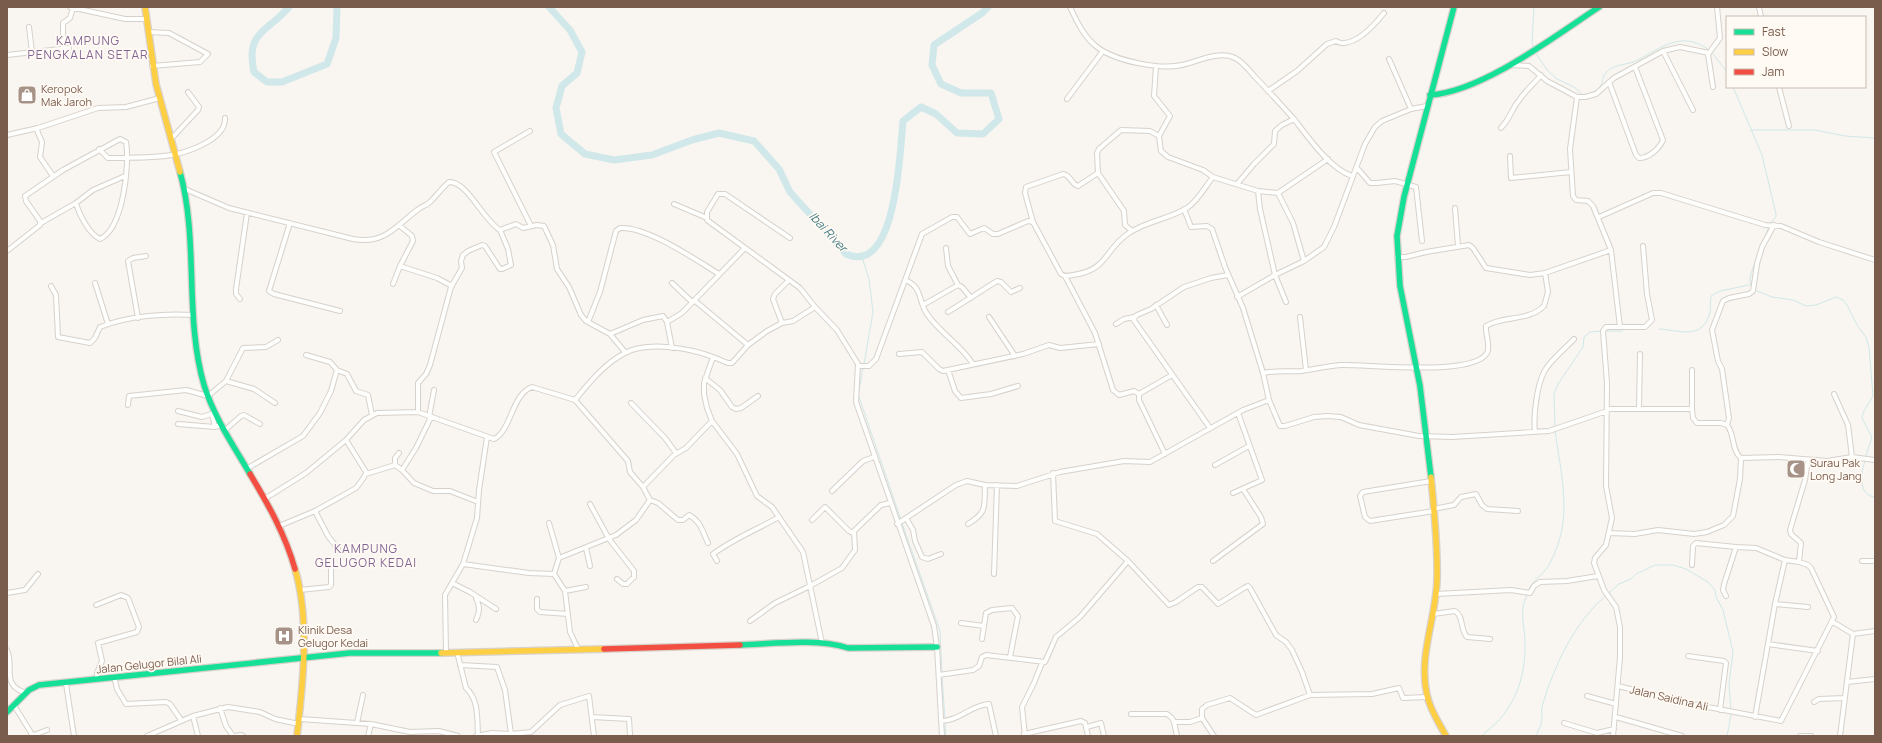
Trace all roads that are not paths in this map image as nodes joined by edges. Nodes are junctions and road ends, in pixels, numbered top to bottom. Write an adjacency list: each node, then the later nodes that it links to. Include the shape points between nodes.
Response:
1 (1070, 7): 14 (street, via 1083,33)
2 (1454, 7): 29 (street)
3 (1599, 7): 19 (street)
4 (1717, 7): 16 (street, via 1720,38)
5 (71, 8): 8 (street, via 125,19); 11 (street, via 70,18 63,24)
6 (145, 8): 8 (street)
7 (1384, 13): 27 (street, via 1366,32 1343,44 1336,41 1329,43)
8 (147, 19): 10 (street)
9 (29, 27): 15 (street)
10 (148, 32): 20 (street); 20 (street, via 169,33 208,54 200,62)
11 (63, 47): 12 (street); 15 (street)
12 (69, 48)
13 (1663, 50): 16 (street, via 1680,48); 22 (street); 35 (street)
14 (1103, 51): 21 (street); 32 (street)
15 (32, 52): 17 (street)
16 (1708, 54): 25 (street)
17 (7, 55)
18 (1388, 59): 34 (street)
19 (1510, 65): 23 (street, via 1526,65); 29 (street, via 1455,90)
20 (152, 66): 31 (street)
21 (1156, 66): 27 (street, via 1181,66 1230,56 1240,61); 43 (street, via 1154,96 1170,116)
22 (1635, 67): 24 (street); 24 (street, via 1663,140 1648,156 1639,158 1636,155)
23 (1541, 75): 30 (street, via 1552,84); 40 (street, via 1520,98 1511,116)
24 (1609, 82): 30 (street, via 1596,94)
25 (1713, 87)
26 (1779, 88): 38 (street)
27 (1268, 91): 37 (street)
28 (188, 92): 44 (street, via 199,107 198,110)
29 (1430, 95): 33 (street)
30 (1578, 97): 52 (street, via 1570,143)
31 (160, 98): 39 (street, via 126,107 94,109); 44 (street)
32 (1067, 99)
33 (1427, 106): 34 (street); 58 (street)
34 (1410, 109): 50 (street, via 1382,121 1376,127 1365,144)
35 (1693, 110)
36 (225, 118): 46 (street, via 224,126 215,138)
37 (1294, 119): 49 (street); 57 (street, via 1275,131 1274,144)
38 (1789, 126)
39 (36, 128): 42 (street); 53 (street, via 42,142 40,156)
40 (1501, 128)
41 (530, 131): 74 (street, via 494,152)
42 (7, 135)
43 (1159, 136): 51 (street, via 1150,131 1119,132 1097,153); 56 (street, via 1160,148 1165,156 1203,170)
44 (172, 138): 46 (street)
45 (99, 149): 48 (street, via 108,158); 48 (street, via 116,140 124,140); 53 (street)
46 (176, 154): 48 (street); 59 (street)
47 (1510, 156): 52 (street, via 1511,178)
48 (128, 157): 54 (street)
49 (1328, 159): 55 (street, via 1344,173); 61 (street)
50 (1357, 168): 55 (street); 58 (street, via 1370,183 1378,184 1393,180)
51 (1098, 172): 69 (street, via 1078,186 1069,176 1063,174 1026,187 1025,193); 76 (street, via 1124,211 1125,224)
52 (1571, 172): 67 (street, via 1574,198 1589,202)
53 (53, 176): 70 (street, via 25,196)
54 (125, 176): 62 (street, via 93,190); 62 (street, via 125,190 121,203 111,231 106,236 96,238)
55 (1352, 176): 88 (street, via 1326,244)
56 (1212, 177): 57 (street); 65 (street, via 1193,203)
57 (1237, 184): 60 (street)
58 (1408, 184): 78 (street, via 1418,189); 86 (street, via 1399,224)
59 (185, 189): 66 (street); 114 (street)
60 (1258, 191): 61 (street); 93 (street)
61 (1278, 193): 88 (street, via 1293,223)
62 (76, 203): 70 (street)
63 (674, 204): 68 (street)
64 (1455, 208): 79 (street)
65 (1184, 209): 76 (street); 92 (street, via 1191,227 1207,226 1212,229)
66 (247, 213): 71 (street); 106 (street, via 236,289)
67 (1599, 217): 72 (street, via 1658,193 1765,225); 83 (street)
68 (707, 218): 77 (street, via 710,207 718,194 722,193); 81 (street)
69 (1033, 222): 94 (street, via 1061,274); 96 (street, via 1028,221 998,234 984,228 970,234 957,217 952,217 922,234)
70 (41, 223): 84 (street)
71 (290, 223): 73 (street, via 361,240 387,235); 112 (street, via 269,291)
72 (1773, 225): 87 (street); 173 (street, via 1762,247 1753,291 1723,301 1712,330 1722,369 1729,418)
73 (400, 226): 75 (street, via 453,181 462,187 491,224); 89 (street, via 413,239)
74 (531, 226): 75 (street, via 523,228 516,224); 119 (street, via 541,225 546,229 553,244 557,269 569,287 580,315)
75 (500, 230): 102 (street, via 511,265 500,269 487,248 482,245 463,255 462,268)
76 (1132, 231): 94 (street, via 1097,267)
77 (790, 238)
78 (1422, 241)
79 (1458, 246): 86 (street, via 1406,258); 91 (street, via 1471,246 1486,268 1530,275)
80 (1643, 246): 125 (street, via 1652,320 1645,327)
81 (745, 248): 90 (street); 95 (street)
82 (946, 248): 100 (street, via 948,266)
83 (1611, 250): 91 (street); 125 (street)
84 (7, 251)
85 (146, 256): 118 (street, via 128,261)
86 (1396, 257): 140 (street, via 1398,279)
87 (1875, 260)
88 (1304, 261): 93 (street)
89 (400, 266): 99 (street); 102 (street, via 437,278)
90 (719, 274): 107 (street); 119 (street, via 688,254 643,232 620,228 616,231 600,292)
91 (1545, 274): 140 (street, via 1548,292 1544,306 1526,315 1486,326 1488,350 1485,356 1462,364)
92 (1228, 275): 104 (street); 110 (street, via 1189,285)
93 (1275, 275): 104 (street); 108 (street)
94 (1065, 276): 129 (street)
95 (788, 280): 111 (street, via 800,288); 121 (street, via 773,299)
96 (905, 280): 109 (street, via 917,287); 139 (street, via 876,359 872,364)
97 (95, 283): 122 (street)
98 (672, 283): 107 (street)
99 (393, 284)
100 (958, 285): 105 (street, via 962,286); 109 (street)
101 (51, 286): 122 (street, via 56,295 60,339 90,343 100,327)
102 (452, 286): 164 (street, via 430,365 418,383)
103 (1020, 288): 105 (street, via 1011,292 997,281)
104 (1237, 296): 145 (street)
105 (971, 298): 113 (street)
106 (240, 299)
107 (693, 301): 120 (street, via 679,316); 130 (street)
108 (1286, 302)
109 (923, 305): 138 (street, via 934,323)
110 (1156, 305): 116 (street); 124 (street)
111 (814, 307): 121 (street, via 793,321); 139 (street, via 837,330)
112 (340, 311)
113 (948, 312)
114 (194, 315): 118 (street); 153 (street, via 196,345)
115 (989, 317): 136 (street)
116 (1134, 317): 123 (street); 146 (street, via 1134,322)
117 (1300, 317): 143 (street)
118 (138, 318): 122 (street)
119 (588, 322): 126 (street)
120 (667, 322): 126 (street, via 663,316 652,318); 131 (street)
121 (782, 323): 130 (street)
122 (108, 324)
123 (1116, 324)
124 (1167, 325)
125 (1620, 327): 162 (street, via 1604,331)
126 (610, 334): 132 (street)
127 (278, 340): 148 (street, via 266,347 243,348)
128 (1574, 340): 177 (street, via 1544,373 1538,394)
129 (1098, 344): 136 (street, via 1060,348 1049,345); 151 (street, via 1114,392 1119,395 1134,392)
130 (748, 345): 137 (street, via 732,363)
131 (672, 348): 132 (street, via 647,348); 137 (street, via 693,350)
132 (626, 352): 155 (street, via 595,377)
133 (899, 354): 142 (street, via 922,352 939,369)
134 (1640, 354): 160 (street)
135 (306, 356): 141 (street, via 330,362)
136 (1015, 356): 138 (street)
137 (713, 357): 147 (street)
138 (973, 364): 142 (street)
139 (860, 367): 185 (street, via 856,402)
140 (1417, 368): 143 (street, via 1341,365); 178 (street)
141 (337, 370): 167 (street, via 347,374 356,391 368,395); 192 (street, via 331,391 320,413 303,436)
142 (948, 370): 149 (street, via 955,391 961,398 991,394)
143 (1306, 370): 145 (street)
144 (1692, 370): 161 (street)
145 (1263, 373): 156 (street)
146 (1172, 375): 151 (street); 175 (street)
147 (705, 378): 154 (street, via 720,390 736,409); 169 (street, via 704,399)
148 (226, 381): 153 (street); 157 (street, via 254,389)
149 (1018, 386)
150 (434, 390): 168 (street)
151 (1139, 394): 184 (street, via 1139,400)
152 (1834, 394): 186 (street, via 1848,426)
153 (208, 396): 159 (street, via 186,390 143,394 129,396); 166 (street)
154 (758, 396)
155 (575, 400): 179 (street, via 535,387 528,388 518,400 498,437); 199 (street, via 628,461 630,472)
156 (1269, 400): 165 (street); 178 (street, via 1280,426 1318,416 1342,417 1366,427)
157 (275, 403)
158 (631, 403): 183 (street)
159 (128, 405)
160 (1639, 408): 161 (street); 162 (street)
161 (1692, 409): 173 (street, via 1693,418 1697,423)
162 (1607, 410): 177 (street, via 1559,428); 219 (street, via 1606,486 1612,518)
163 (178, 411): 166 (street, via 202,417)
164 (418, 412): 167 (street, via 383,412); 168 (street)
165 (1238, 413): 175 (street); 181 (street)
166 (213, 414): 172 (street); 174 (street)
167 (372, 415): 180 (street)
168 (430, 417): 179 (street); 193 (street, via 416,448)
169 (712, 420): 183 (street, via 686,448); 211 (street, via 737,454 757,496 772,507)
170 (178, 424): 174 (street)
171 (260, 424): 176 (street, via 244,415)
172 (221, 425): 174 (street); 176 (street)
173 (1727, 425): 187 (street, via 1735,450)
174 (215, 427)
175 (1210, 428): 184 (street)
176 (224, 431): 192 (street)
177 (1534, 432): 178 (street)
178 (1428, 437): 196 (street)
179 (487, 438): 205 (street)
180 (346, 440): 195 (street); 203 (street, via 306,473)
181 (1249, 446): 191 (street); 200 (street, via 1262,480)
182 (399, 453): 190 (street)
183 (676, 453): 199 (street)
184 (1165, 454): 194 (street, via 1148,463 1124,461)
185 (874, 457): 201 (street, via 862,461); 206 (street)
186 (1852, 457): 188 (street, via 1827,461); 189 (street)
187 (1741, 458): 188 (street, via 1779,457); 219 (street, via 1733,516 1724,525 1694,534 1658,530 1635,534)
188 (1808, 460): 233 (street, via 1805,480 1790,528 1791,534 1801,543)
189 (1875, 460)
190 (395, 465): 193 (street); 195 (street)
191 (1215, 465)
192 (248, 468): 203 (street)
193 (402, 470): 205 (street, via 414,483 433,490 450,491)
194 (1053, 473): 198 (street, via 1017,486); 229 (street, via 1055,521 1094,532)
195 (366, 474): 209 (street, via 354,490)
196 (1431, 481): 208 (street); 208 (street, via 1369,490 1361,492 1360,496 1365,517 1370,521)
197 (984, 484): 198 (street); 212 (street, via 966,480); 216 (street, via 983,512 979,518)
198 (997, 485): 240 (street)
199 (643, 487): 204 (street)
200 (1244, 489): 202 (street); 230 (street, via 1263,524)
201 (832, 491)
202 (1233, 493)
203 (266, 498): 217 (street)
204 (650, 500): 220 (street, via 636,520); 221 (street, via 658,503 678,520 689,515 703,530)
205 (478, 502): 234 (street, via 477,518)
206 (890, 502): 215 (street); 218 (street, via 879,507)
207 (590, 504): 220 (street)
208 (1433, 510): 210 (street, via 1454,505 1461,497 1476,494 1487,509); 249 (street)
209 (315, 511): 217 (street); 224 (street)
210 (1518, 511)
211 (779, 517): 228 (street, via 735,538 713,554); 244 (street, via 803,552)
212 (905, 519): 215 (street); 225 (street, via 913,530 922,557 928,559)
213 (812, 520): 218 (street, via 825,508)
214 (549, 523): 226 (street)
215 (898, 523): 270 (street, via 934,626)
216 (968, 524)
217 (279, 526): 246 (street)
218 (853, 533): 244 (street, via 855,550 844,566)
219 (1610, 534): 241 (street, via 1606,545 1595,558 1594,565)
220 (609, 539): 223 (street); 242 (street, via 635,574 632,580 625,584)
221 (708, 543)
222 (1736, 547): 227 (street, via 1756,548); 235 (street, via 1696,543 1693,546); 251 (street, via 1724,584)
223 (586, 548): 226 (street); 236 (street)
224 (338, 549)
225 (941, 554)
226 (559, 558): 239 (street)
227 (1785, 560): 233 (street); 253 (street)
228 (717, 561)
229 (1128, 561): 279 (street, via 1080,617 1056,637 1047,660); 289 (street, via 1169,605 1198,587 1218,604 1248,586 1276,635 1292,650)
230 (1212, 561)
231 (1862, 561): 232 (street)
232 (1875, 561)
233 (1799, 562): 261 (street, via 1812,568 1834,614)
234 (463, 564): 239 (street, via 533,574); 243 (street)
235 (1692, 565)
236 (590, 566)
237 (331, 568): 246 (street, via 329,587)
238 (38, 574): 248 (street, via 25,590)
239 (554, 574): 247 (street)
240 (994, 574)
241 (1598, 576): 249 (street, via 1540,582 1530,593 1511,590); 286 (street, via 1616,607 1620,627)
242 (617, 579)
243 (452, 583): 250 (street); 273 (street, via 445,598)
244 (810, 586): 260 (street, via 775,602); 268 (street)
245 (586, 587): 247 (street)
246 (300, 590): 278 (street)
247 (565, 591): 257 (street)
248 (7, 593)
249 (1436, 594): 258 (street)
250 (475, 596): 256 (street); 259 (street, via 480,611)
251 (1726, 596)
252 (537, 599): 257 (street, via 537,609 540,612)
253 (1775, 604): 255 (street); 269 (street)
254 (96, 605): 283 (street, via 121,595 125,596 139,628 137,632 98,642 102,661)
255 (1808, 607)
256 (496, 609)
257 (568, 614): 271 (street, via 570,632)
258 (1433, 614): 267 (street, via 1458,612 1467,637); 291 (street, via 1424,662)
259 (476, 620)
260 (750, 621)
261 (1833, 622): 265 (street); 272 (street)
262 (961, 623): 263 (street)
263 (984, 626): 266 (street); 276 (street, via 986,614 990,611 1010,607 1017,613)
264 (1875, 631): 265 (street)
265 (1853, 634): 284 (street)
266 (982, 639)
267 (1490, 639)
268 (822, 643): 270 (street, Jalan Gelugor Bilal Ali, via 848,648); 271 (street, Jalan Gelugor Bilal Ali)
269 (1768, 644): 272 (street); 303 (street)
270 (937, 647): 280 (street)
271 (578, 649): 277 (street, Jalan Gelugor Bilal Ali)
272 (1818, 651): 303 (street, Jalan Saidina Ali, via 1781,721)
273 (446, 652): 277 (street, Jalan Gelugor Bilal Ali); 278 (street, Jalan Gelugor Bilal Ali, via 350,653)
274 (8, 653): 287 (street, via 8,673 12,685)
275 (1688, 656): 297 (street, via 1726,662)
276 (1010, 657): 279 (street); 280 (street, via 986,655 976,668)
277 (459, 659): 315 (street, via 497,667 505,690); 327 (street, via 466,688 474,698)
278 (303, 660): 281 (street, Jalan Gelugor Bilal Ali); 307 (street)
279 (1042, 663): 317 (street, via 1022,707)
280 (939, 675): 306 (street)
281 (115, 679): 283 (street, Jalan Gelugor Bilal Ali); 305 (street, via 117,690 126,704 168,703)
282 (1875, 679): 284 (street)
283 (97, 680): 285 (street, Jalan Gelugor Bilal Ali)
284 (1846, 682): 292 (street)
285 (66, 685): 287 (street, Jalan Gelugor Bilal Ali, via 39,685); 319 (street)
286 (1618, 686): 294 (street); 297 (street, Jalan Saidina Ali)
287 (26, 693): 295 (street, Jalan Gelugor Bilal Ali)
288 (363, 695): 309 (street)
289 (1310, 695): 291 (street, via 1372,694 1398,688 1403,698); 304 (street, via 1256,714 1230,698 1203,706)
290 (1587, 696): 294 (street)
291 (1427, 697): 335 (street, via 1433,714)
292 (1844, 698): 293 (street, via 1819,698); 340 (street)
293 (1814, 702)
294 (1616, 704): 302 (street)
295 (15, 708): 298 (street, Jalan Gelugor Bilal Ali); 318 (street)
296 (220, 708): 300 (street); 307 (street, via 243,708 260,712 275,720); 322 (street, via 226,726)
297 (1720, 710): 303 (street, Jalan Saidina Ali)
298 (7, 712)
299 (1130, 714): 308 (street, via 1167,714)
300 (193, 716): 305 (street); 321 (street)
301 (592, 717): 315 (street, via 590,696 560,705 531,732); 316 (street, via 629,719); 328 (street)
302 (1616, 717): 313 (street); 337 (street)
303 (1755, 717)
304 (1202, 718): 308 (street, via 1190,722); 334 (street)
305 (181, 720): 320 (street)
306 (943, 721): 329 (street); 330 (street, via 950,721 971,709 989,704)
307 (300, 722): 309 (street); 324 (street)
308 (1174, 722): 333 (street)
309 (357, 723): 311 (street)
310 (1564, 723): 313 (street, via 1597,733)
311 (371, 724): 325 (street); 326 (street, via 410,732 439,731)
312 (1087, 727): 317 (street, via 1081,722); 331 (street); 332 (street, via 1101,723)
313 (1614, 729): 336 (street)
314 (47, 730): 318 (street)
315 (511, 734): 327 (street, via 492,733)
316 (630, 734)
317 (1025, 735)
318 (32, 736)
319 (74, 736)
320 (147, 736)
321 (198, 736)
322 (234, 736): 323 (street)
323 (243, 736)
324 (297, 736)
325 (368, 736)
326 (458, 736)
327 (477, 736)
328 (594, 736)
329 (942, 736)
330 (996, 736)
331 (1088, 736)
332 (1104, 736)
333 (1177, 736)
334 (1214, 736)
335 (1446, 736)
336 (1613, 736)
337 (1682, 736)
338 (1800, 736): 339 (street)
339 (1811, 736)
340 (1840, 736)

